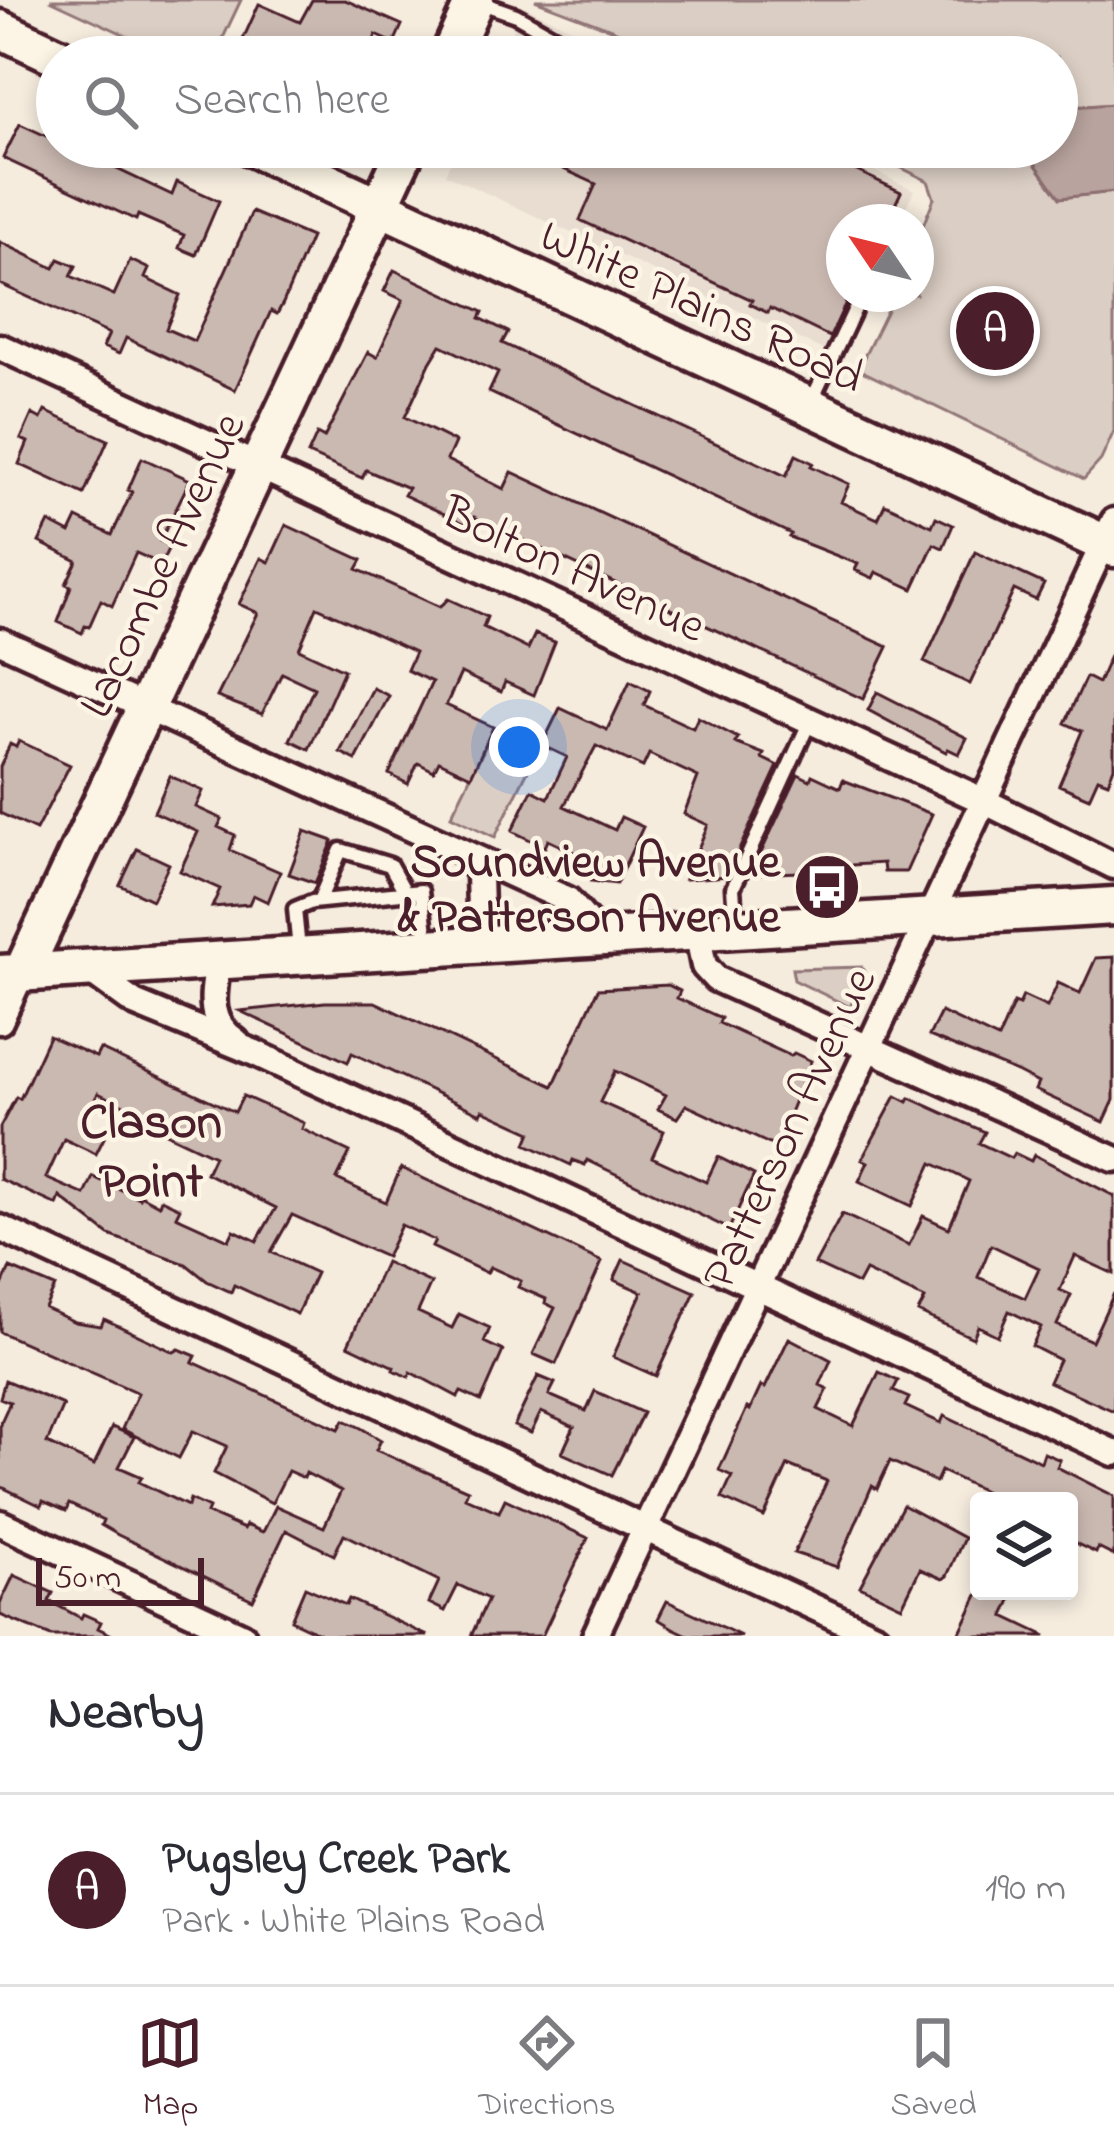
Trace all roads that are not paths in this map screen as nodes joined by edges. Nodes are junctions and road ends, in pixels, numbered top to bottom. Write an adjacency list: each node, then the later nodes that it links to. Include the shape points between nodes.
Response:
1 (475, 0): 3 (main road); 4 (lane)
2 (0, 29): 5 (main road)
3 (459, 36)
4 (552, 36)
5 (36, 46)
6 (296, 168): 8 (main road, White Plains Road)
7 (398, 168): 8 (main road, Lacombe Avenue)
8 (380, 207): 11 (main road, White Plains Road); 12 (main road, Lacombe Avenue)
9 (853, 312): 11 (lane)
10 (0, 347): 12 (street, Bolton Avenue)
11 (809, 406): 13 (main road, White Plains Road)
12 (258, 467): 15 (main road, Lacombe Avenue); 16 (street, Bolton Avenue)
13 (1111, 538): 17 (street, Patterson Avenue)
14 (0, 640): 15 (street)
15 (146, 708): 18 (street); 32 (main road, Lacombe Avenue)
16 (810, 722): 17 (street, Bolton Avenue); 24 (lane, via 733,888)
17 (984, 801): 19 (street, Bolton Avenue); 23 (street, Patterson Avenue)
18 (470, 856): 26 (street, via 568,900); 27 (street, via 479,875)
19 (1114, 866)
20 (405, 892): 21 (lane); 21 (lane, via 390,865 341,850); 28 (lane, via 421,891)
21 (319, 901): 29 (lane, via 295,909)
22 (1114, 906): 23 (main road)
23 (930, 917): 24 (main road); 34 (street, Patterson Avenue)
24 (736, 928): 25 (main road)
25 (698, 931): 26 (main road); 34 (street, via 704,966 716,979)
26 (600, 937): 27 (main road)
27 (481, 945): 28 (main road)
28 (428, 948): 29 (main road)
29 (299, 957): 30 (main road)
30 (218, 963): 31 (main road); 35 (street, via 214,1015 229,1038)
31 (87, 969): 32 (main road); 35 (street, via 134,1003)
32 (11, 973): 33 (street, Lacombe Avenue)
33 (0, 1021)
34 (870, 1046): 36 (street); 38 (street, Patterson Avenue)
35 (253, 1052): 38 (street)
36 (1114, 1159)
37 (0, 1228): 41 (street)
38 (758, 1287): 39 (street); 41 (street, Patterson Avenue)
39 (1114, 1454)
40 (0, 1523): 42 (street)
41 (645, 1529): 43 (street, Patterson Avenue); 44 (street)
42 (243, 1636)
43 (595, 1636)
44 (876, 1636)

